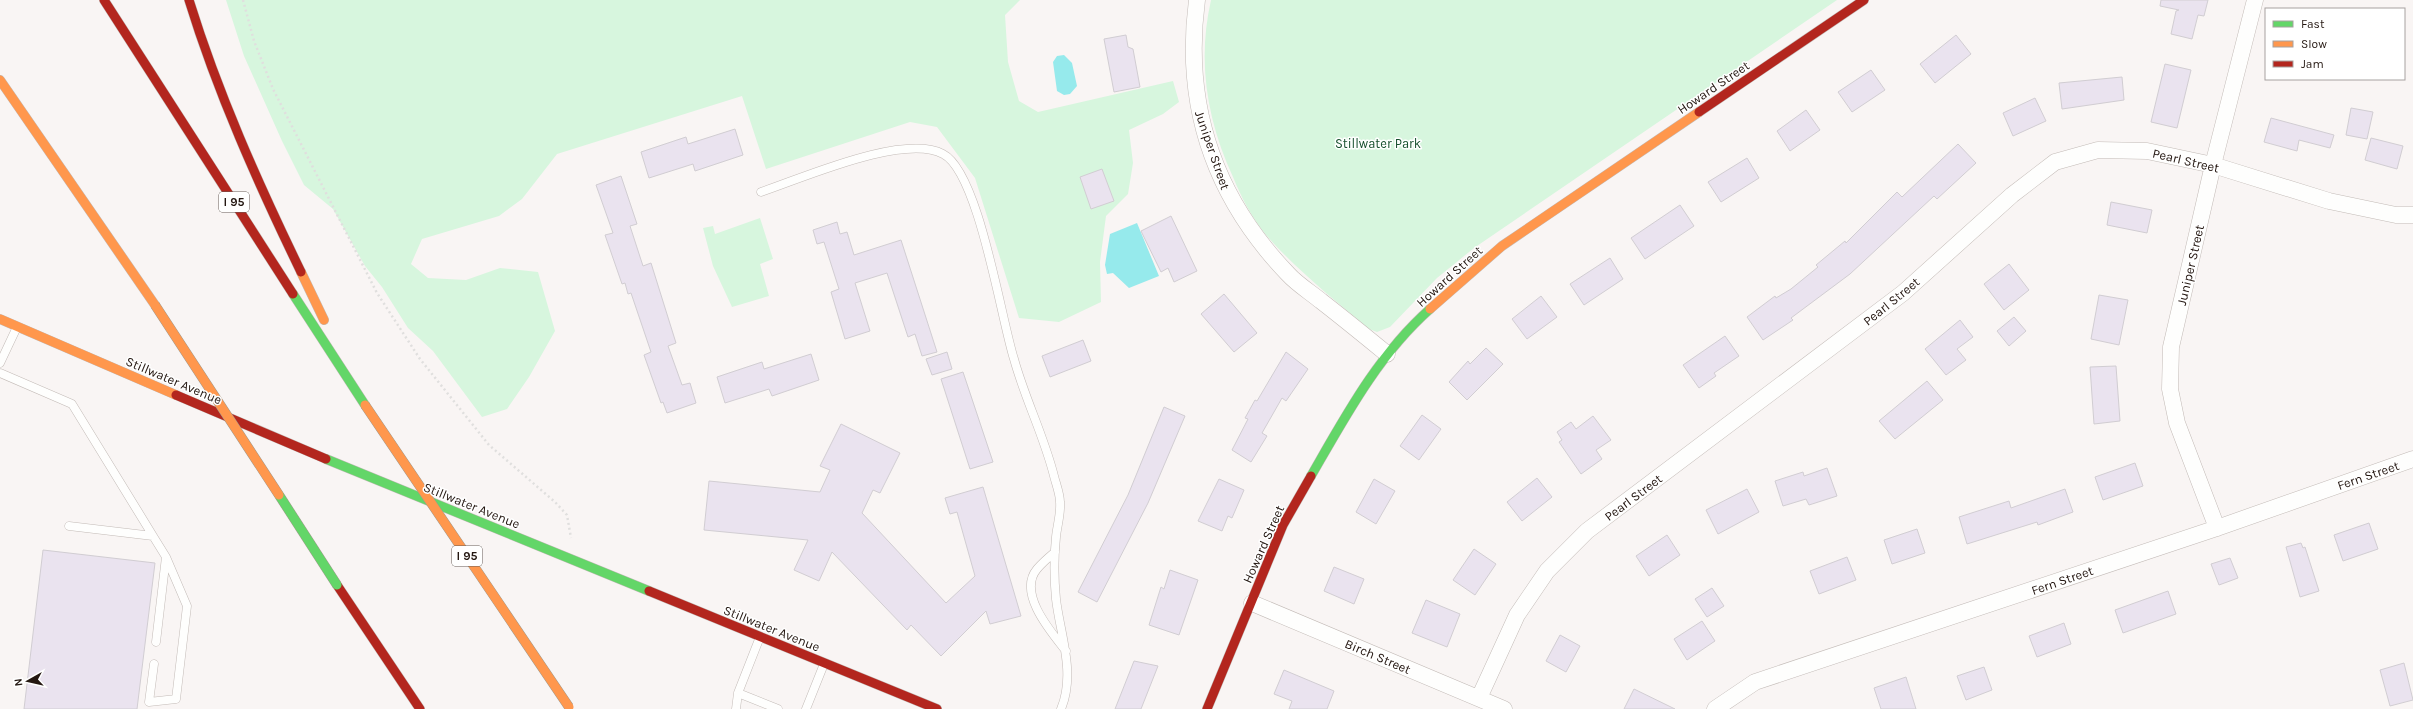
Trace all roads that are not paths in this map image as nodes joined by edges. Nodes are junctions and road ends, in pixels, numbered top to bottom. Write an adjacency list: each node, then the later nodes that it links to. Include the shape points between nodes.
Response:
1 (104, 0): 15 (main road, I 95)
2 (189, 0): 15 (main road, via 203,50 233,123)
3 (1197, 0): 12 (street, Juniper Street, via 1193,53 1198,106 1211,153 1229,197 1253,234 1288,275)
4 (1864, 0): 12 (main road, Howard Street, via 1502,246 1428,311)
5 (2255, 0): 7 (street, Juniper Street)
6 (0, 80): 31 (main road, bridge, via 155,305 336,585)
7 (2214, 165): 9 (street, Pearl Street, via 2329,201 2396,215); 18 (street, Juniper Street, via 2171,347 2170,389 2177,423); 29 (street, Pearl Street, via 2147,151 2098,150 2055,162 2012,195 1904,293 1587,531 1547,571 1518,615)
8 (761, 192): 20 (lane, via 878,153 916,147 944,154 963,176 980,221 1013,359 1049,454 1060,502)
9 (2413, 215)
10 (0, 319): 11 (main road, Stillwater Avenue)
11 (17, 327): 13 (lane); 23 (main road, Stillwater Avenue, via 349,469)
12 (1387, 354): 22 (main road, Howard Street, via 1356,398 1283,525)
13 (0, 363)
14 (0, 373): 19 (lane, via 72,404)
15 (365, 405): 30 (main road, I 95, bridge)
16 (2413, 459): 18 (street, Fern Street)
17 (68, 526): 19 (lane)
18 (2217, 528): 39 (street, Fern Street, via 1755,682)
19 (154, 536): 21 (lane)
20 (1055, 552): 25 (lane, via 1056,599); 25 (lane, via 1036,570 1030,587 1038,614)
21 (166, 557): 24 (lane); 27 (lane, via 187,606 176,699 149,702)
22 (1252, 603): 29 (street, Birch Street); 37 (main road, Howard Street)
23 (760, 637): 26 (main road, Stillwater Avenue); 28 (lane)
24 (156, 642)
25 (1067, 654): 36 (lane, via 1065,701)
26 (824, 663): 34 (lane); 35 (main road, Stillwater Avenue)
27 (154, 664)
28 (738, 693): 32 (lane); 33 (lane)
29 (1479, 698): 38 (street, Birch Street)
30 (570, 708)
31 (420, 709)
32 (736, 709)
33 (778, 709)
34 (806, 709)
35 (937, 709)
36 (1061, 709)
37 (1208, 709)
38 (1504, 709)
39 (1715, 709)

